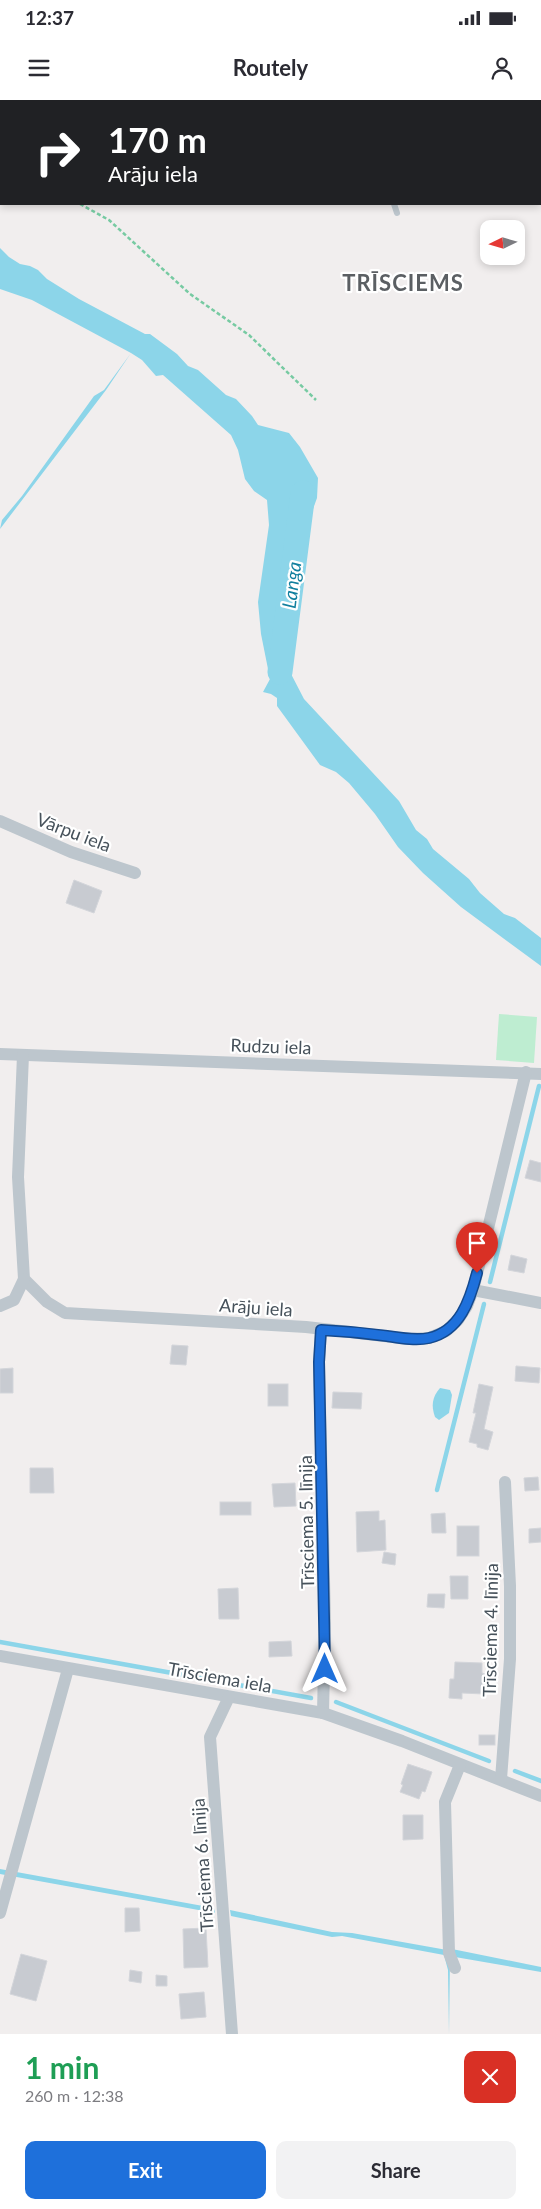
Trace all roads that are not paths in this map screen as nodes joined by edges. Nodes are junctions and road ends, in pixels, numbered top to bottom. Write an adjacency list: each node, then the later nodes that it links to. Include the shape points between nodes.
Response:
1 (394, 205): 2 (lane)
2 (397, 213)
3 (0, 821): 4 (street, Vārpu iela, via 71,852)
4 (135, 873)
5 (0, 1054): 6 (street, Rudzu iela)
6 (23, 1055): 7 (street, Rudzu iela); 9 (street, via 18,1177)
7 (526, 1072): 8 (street, Rudzu iela); 10 (street, Arāju iela)
8 (541, 1074)
9 (24, 1278): 12 (street, via 14,1300); 13 (street, Arāju iela, via 47,1302 65,1313)
10 (473, 1290): 11 (street); 13 (street, Arāju iela, via 458,1320 446,1331 429,1338)
11 (541, 1303)
12 (0, 1306)
13 (321, 1330): 18 (street, Trīsciema 5. līnija)
14 (506, 1482): 20 (street, Trīsciema 4. līnija, via 510,1659)
15 (0, 1656): 16 (street, Trīsciema iela)
16 (68, 1669): 17 (street, Trīsciema iela); 22 (street)
17 (228, 1696): 18 (street, Trīsciema iela); 24 (street, Trīsciema 6. līnija, via 210,1737)
18 (323, 1713): 19 (street, Trīsciema iela)
19 (460, 1764): 20 (street, Trīsciema iela); 23 (street, via 445,1802 449,1953)
20 (501, 1779): 21 (street, Trīsciema iela)
21 (541, 1796)
22 (0, 1913)
23 (455, 1968)
24 (232, 2034)

